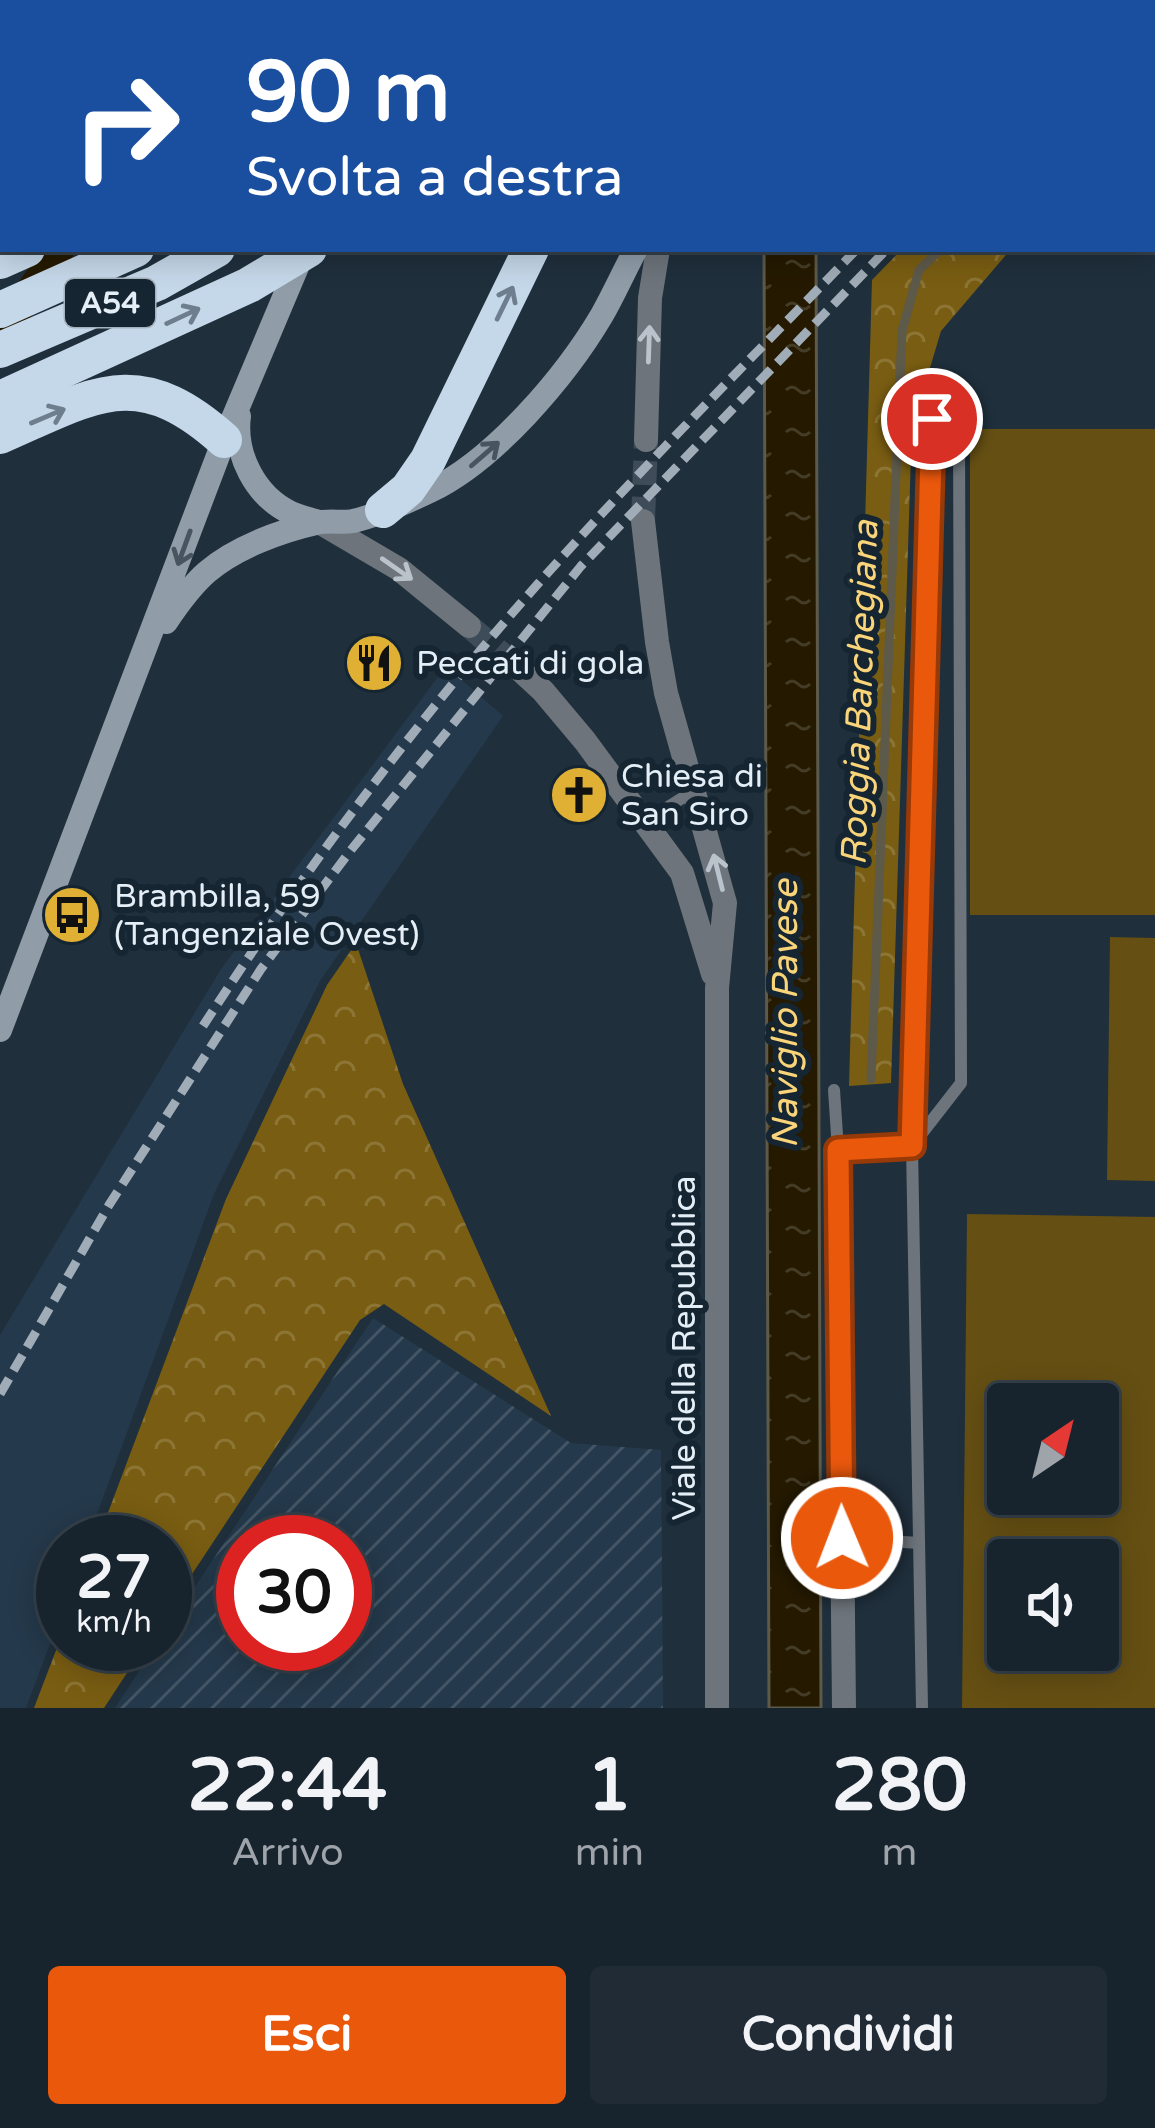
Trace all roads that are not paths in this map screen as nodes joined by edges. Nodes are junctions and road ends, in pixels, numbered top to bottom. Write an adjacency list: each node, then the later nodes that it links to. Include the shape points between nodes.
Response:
1 (129, 252): 8 (highway, A54)
2 (213, 252): 9 (highway, A54)
3 (302, 252): 10 (highway, one-way to 3, bridge, via 249,285)
4 (306, 252): 13 (main road, via 241,398)
5 (530, 252): 14 (highway, one-way to 5, via 428,460)
6 (633, 252): 14 (main road, one-way to 6, via 465,471 502,440 601,316)
7 (658, 252): 12 (street, one-way to 7)
8 (0, 310)
9 (0, 350)
10 (0, 399)
11 (0, 436): 13 (highway, one-way to 13, via 95,396 128,391 186,410)
12 (646, 440)
13 (234, 452): 16 (main road, via 287,512); 18 (main road, one-way to 18)
14 (383, 509): 16 (main road)
15 (643, 520): 20 (street, Viale della Repubblica, via 666,693)
16 (319, 522): 17 (street, one-way to 17, via 399,569); 18 (main road, via 208,571)
17 (469, 626)
18 (144, 656): 23 (main road)
19 (518, 668): 21 (street, Viale della Repubblica)
20 (696, 790): 21 (lane); 22 (street, Viale della Repubblica, one-way to 20, via 725,903)
21 (644, 822): 22 (street, Viale della Repubblica, via 682,873)
22 (717, 988): 29 (street, Viale della Repubblica)
23 (0, 1030)
24 (834, 1090): 26 (lane)
25 (912, 1146): 25 (lane, via 961,1083 959,428 950,411 932,419); 26 (lane); 28 (lane)
26 (838, 1150): 27 (street)
27 (842, 1538): 28 (lane); 30 (street)
28 (919, 1543): 31 (lane)
29 (717, 1708)
30 (844, 1708)
31 (922, 1708)

